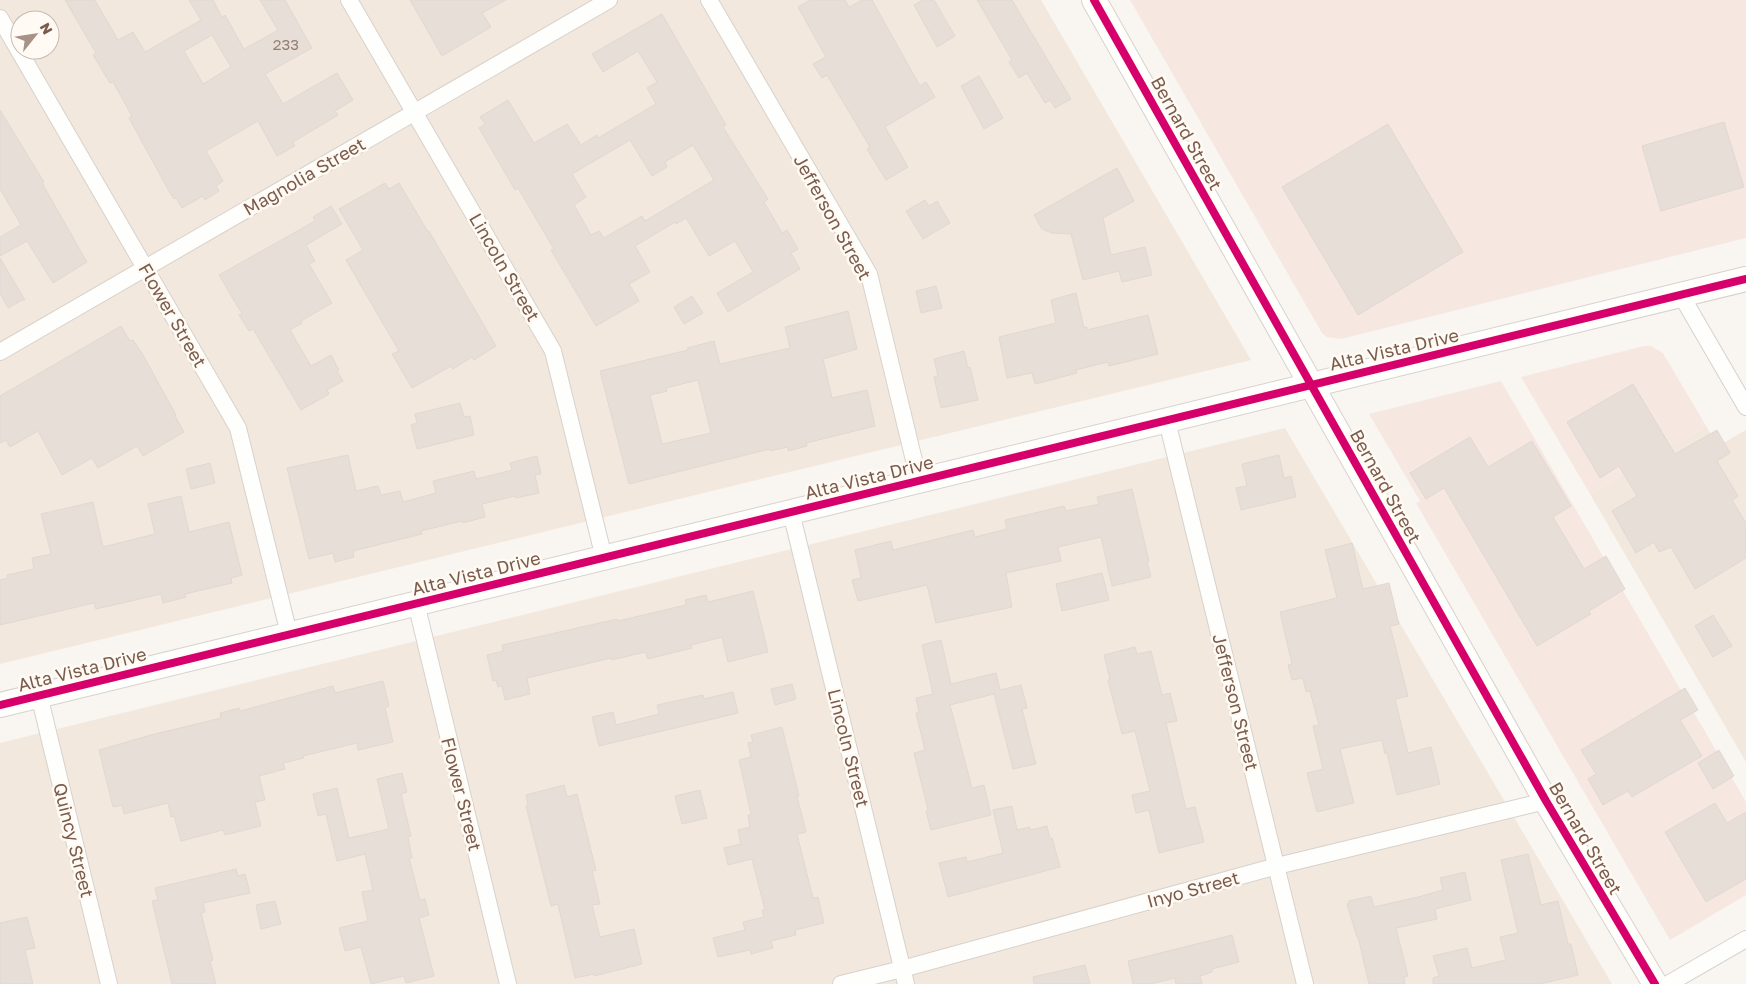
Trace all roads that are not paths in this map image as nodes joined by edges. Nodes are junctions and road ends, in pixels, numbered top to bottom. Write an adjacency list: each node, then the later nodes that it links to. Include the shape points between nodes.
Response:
1 (349, 0): 6 (street, Lincoln Street)
2 (609, 0): 6 (street, Magnolia Street)
3 (709, 0): 14 (street, Jefferson Street, via 868,274)
4 (1094, 0): 11 (street, Bernard Street)
5 (0, 18): 7 (street, Flower Street)
6 (414, 112): 7 (street, Magnolia Street); 16 (street, Lincoln Street, via 553,351)
7 (145, 268): 10 (street, Magnolia Street); 18 (street, Flower Street, via 238,428)
8 (1746, 279): 9 (street, Alta Vista Drive)
9 (1681, 295): 11 (street, Alta Vista Drive); 12 (street)
10 (0, 352)
11 (1311, 384): 13 (street, Alta Vista Drive); 21 (street, Bernard Street)
12 (1746, 407)
13 (1167, 420): 14 (street, Alta Vista Drive); 22 (street, Jefferson Street)
14 (919, 481): 15 (street, Alta Vista Drive)
15 (791, 512): 16 (street, Alta Vista Drive); 24 (street, Lincoln Street)
16 (604, 558): 17 (street, Alta Vista Drive)
17 (416, 603): 18 (street, Alta Vista Drive); 26 (street, Flower Street)
18 (289, 634): 19 (street, Alta Vista Drive)
19 (39, 695): 20 (street, Alta Vista Drive); 25 (street, Quincy Street)
20 (0, 705)
21 (1546, 800): 22 (street, Inyo Street); 29 (street, Bernard Street)
22 (1277, 866): 24 (street, Inyo Street); 28 (street, Jefferson Street)
23 (1746, 939): 30 (street)
24 (904, 976): 27 (street, Inyo Street)
25 (109, 984)
26 (508, 984)
27 (841, 984)
28 (1305, 984)
29 (1655, 984)
30 (1668, 984)

